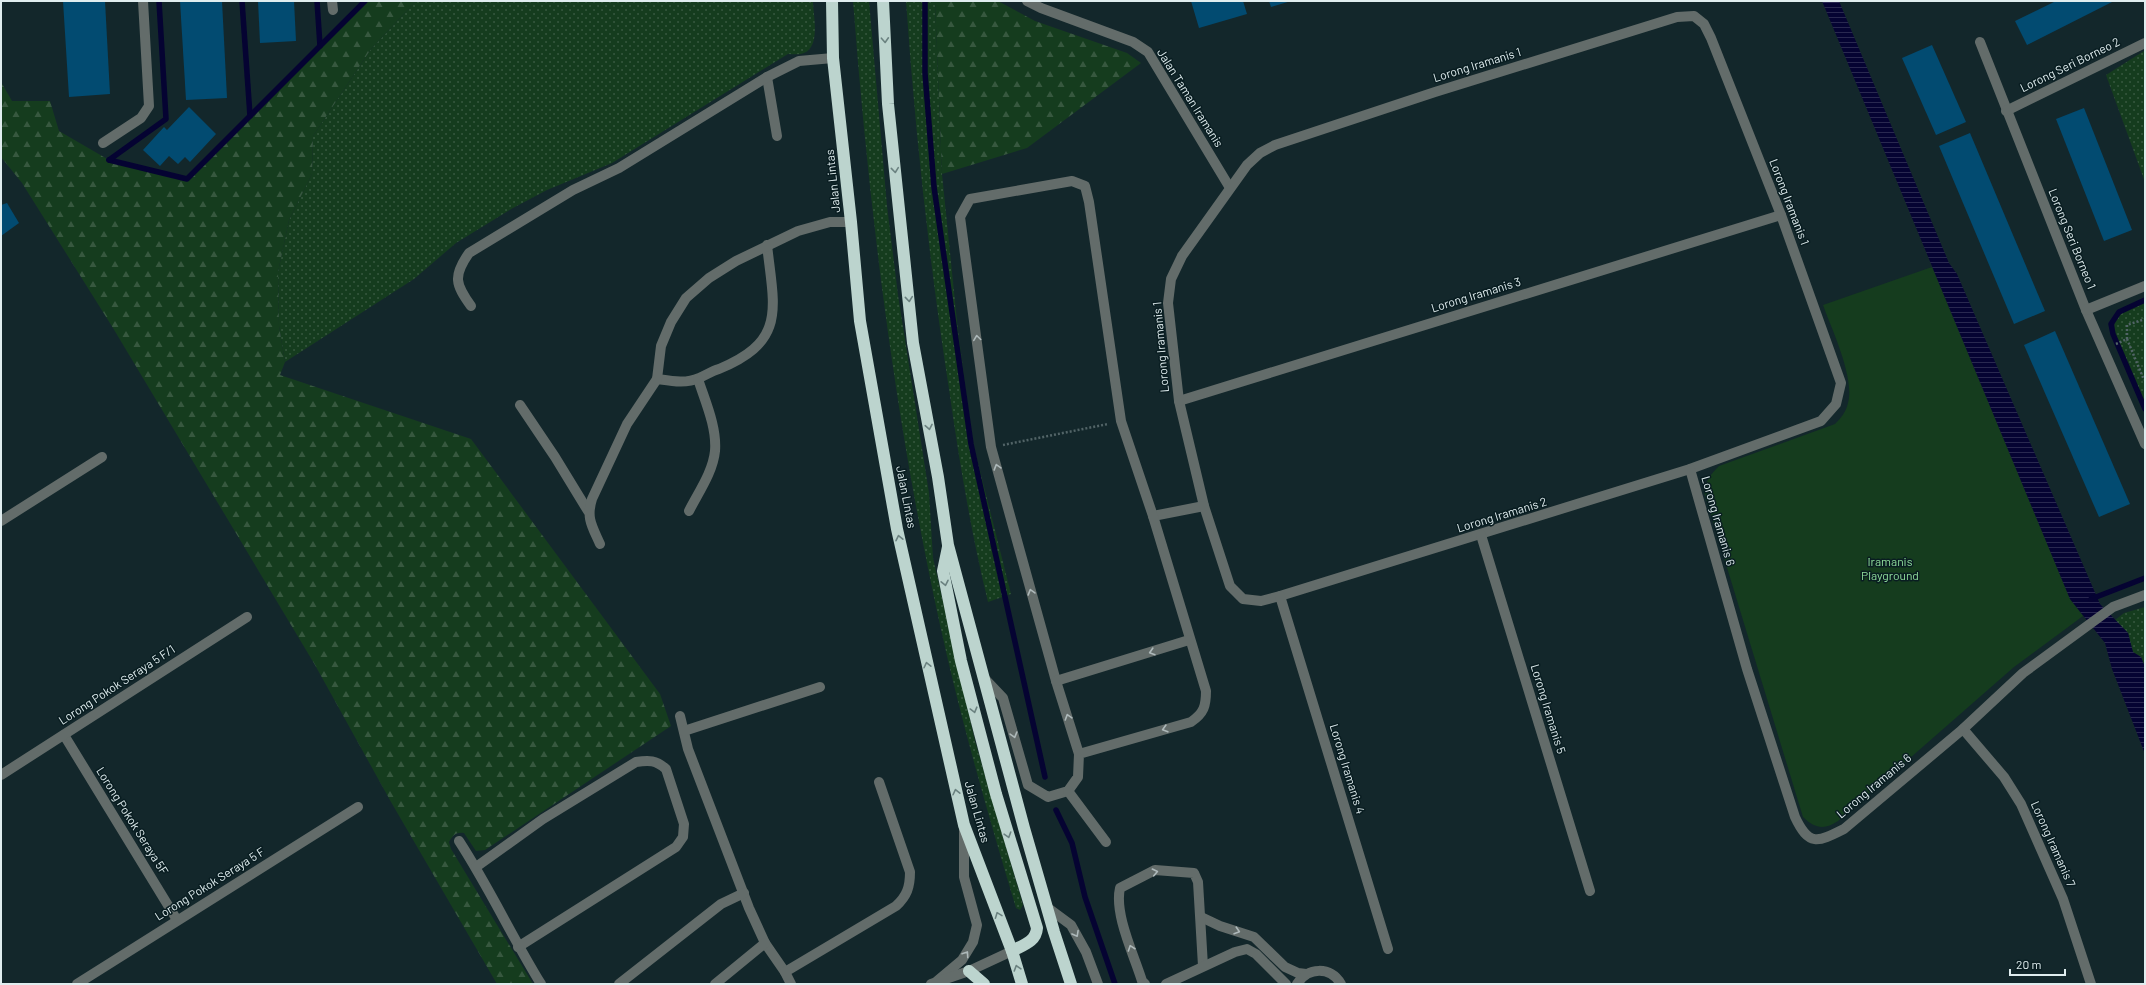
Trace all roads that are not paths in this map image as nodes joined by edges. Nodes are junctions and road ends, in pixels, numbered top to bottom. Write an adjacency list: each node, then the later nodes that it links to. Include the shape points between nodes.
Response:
1 (143, 1): 11 (street, via 149,106 141,118)
2 (832, 1): 7 (highway, Jalan Lintas)
3 (883, 1): 34 (highway, one-way to 34, via 888,104 913,343)
4 (1027, 1): 12 (street, Jalan Taman Iramanis, via 1133,42 1148,52)
5 (1980, 42): 9 (street, Lorong Seri Borneo 1)
6 (2145, 43): 9 (street, Lorong Seri Borneo 2)
7 (833, 58): 8 (street, via 799,61); 14 (highway, Jalan Lintas)
8 (767, 77): 10 (street); 17 (street, via 619,168 573,190 470,253 459,268 458,290)
9 (2006, 111): 18 (street, Lorong Seri Borneo 1)
10 (777, 136)
11 (103, 143)
12 (1230, 188): 13 (street, Lorong Iramanis 1, via 1247,165 1275,144 1677,17 1694,16 1704,24 1711,38); 22 (street, Lorong Iramanis 1, via 1182,256 1171,279 1168,303)
13 (1781, 214): 21 (street, Lorong Iramanis 1); 22 (street, Lorong Iramanis 3)
14 (851, 222): 15 (street, via 830,222 798,230); 51 (highway, Jalan Lintas, one-way to 14, via 922,645 878,424 860,321)
15 (767, 245): 19 (street, via 772,319 765,337 751,353); 20 (street, via 709,278 686,298 671,322 661,346)
16 (2145, 286): 18 (street)
17 (471, 306)
18 (2086, 310): 24 (street, Lorong Seri Borneo 1)
19 (698, 379): 20 (street, via 679,383); 29 (street, via 712,426 715,452)
20 (657, 380): 28 (street, via 627,424)
21 (1841, 383): 26 (street, Lorong Iramanis 2, via 1836,404 1821,421)
22 (1179, 401): 27 (street, Lorong Iramanis 1)
23 (520, 405): 28 (street)
24 (2145, 444)
25 (102, 457): 31 (street)
26 (1690, 469): 32 (street, Lorong Iramanis 2); 43 (street, Lorong Iramanis 6, via 1751,684 1795,817 1801,830 1809,838 1827,838 1844,829)
27 (1204, 506): 30 (street); 35 (street, Lorong Iramanis 2, via 1230,586 1243,599 1261,601)
28 (588, 511): 33 (street)
29 (689, 511)
30 (1153, 516): 38 (street); 40 (street, one-way to 30, via 991,447 960,217 970,199 1072,181 1085,186 1121,421)
31 (1, 521)
32 (1481, 535): 35 (street, Lorong Iramanis 2); 55 (street, Lorong Iramanis 5)
33 (600, 544)
34 (948, 545): 39 (highway); 63 (highway, one-way to 63, via 943,572 961,661 996,794 1037,928 1036,937 1032,941)
35 (1280, 596): 62 (street, Lorong Iramanis 4)
36 (2145, 596): 43 (street, Lorong Iramanis 6, via 2113,607 2023,673)
37 (247, 617): 45 (street, Lorong Pokok Seraya 5 F/1)
38 (1189, 640): 40 (street, one-way to 40); 46 (street, one-way to 46, via 1206,691 1206,705 1201,715 1191,722)
39 (984, 678): 49 (street, one-way to 49, via 1003,698 1028,785 1048,798); 57 (highway)
40 (1056, 681): 46 (street, one-way to 40)
41 (820, 687): 44 (street)
42 (680, 716): 44 (street)
43 (1963, 729): 83 (street, Lorong Iramanis 7, via 2004,777 2021,804 2063,899)
44 (684, 731): 56 (street, via 688,748)
45 (64, 735): 47 (street, Lorong Pokok Seraya 5 F/1); 59 (street, Lorong Pokok Seraya 5F)
46 (1079, 754): 49 (street, via 1078,777)
47 (1, 775)
48 (879, 782): 65 (street, via 910,872 910,886 905,898 896,906)
49 (1068, 791): 53 (street)
50 (358, 807): 59 (street, Lorong Pokok Seraya 5 F)
51 (964, 825): 63 (highway, Jalan Lintas, one-way to 51); 68 (street, one-way to 51, via 962,960 973,942 977,925 964,877)
52 (459, 841): 54 (street)
53 (1106, 842)
54 (476, 867): 61 (street); 61 (street, via 543,820 636,762 651,760 660,763 666,769 684,824 683,837 676,847)
55 (1590, 891)
56 (744, 893): 60 (street); 71 (street, via 721,904)
57 (1048, 908): 76 (highway); 77 (street, one-way to 77, via 1071,925 1086,952)
58 (1201, 917): 64 (street); 67 (street, one-way to 67, via 1254,937 1285,967); 78 (street, one-way to 58, via 1123,924 1118,899 1120,888 1155,870 1194,873 1198,882)
59 (177, 920): 69 (street, Lorong Pokok Seraya 5 F)
60 (765, 943): 65 (street); 72 (street)
61 (518, 947): 70 (street)
62 (1388, 949)
63 (1012, 951): 66 (street); 75 (highway, Jalan Lintas, one-way to 63)
64 (1203, 966): 79 (street); 80 (street, via 1247,949 1256,954)
65 (785, 972): 73 (street)
66 (969, 972): 68 (street); 74 (highway)
67 (1306, 974): 81 (street); 82 (street, via 1329,972)
68 (934, 982)
69 (77, 984)
70 (541, 984)
71 (619, 984)
72 (715, 984)
73 (791, 984)
74 (984, 984)
75 (1022, 984)
76 (1071, 984)
77 (1098, 984)
78 (1145, 984)
79 (1166, 984)
80 (1286, 984)
81 (1297, 984)
82 (1341, 984)
83 (2091, 984)

